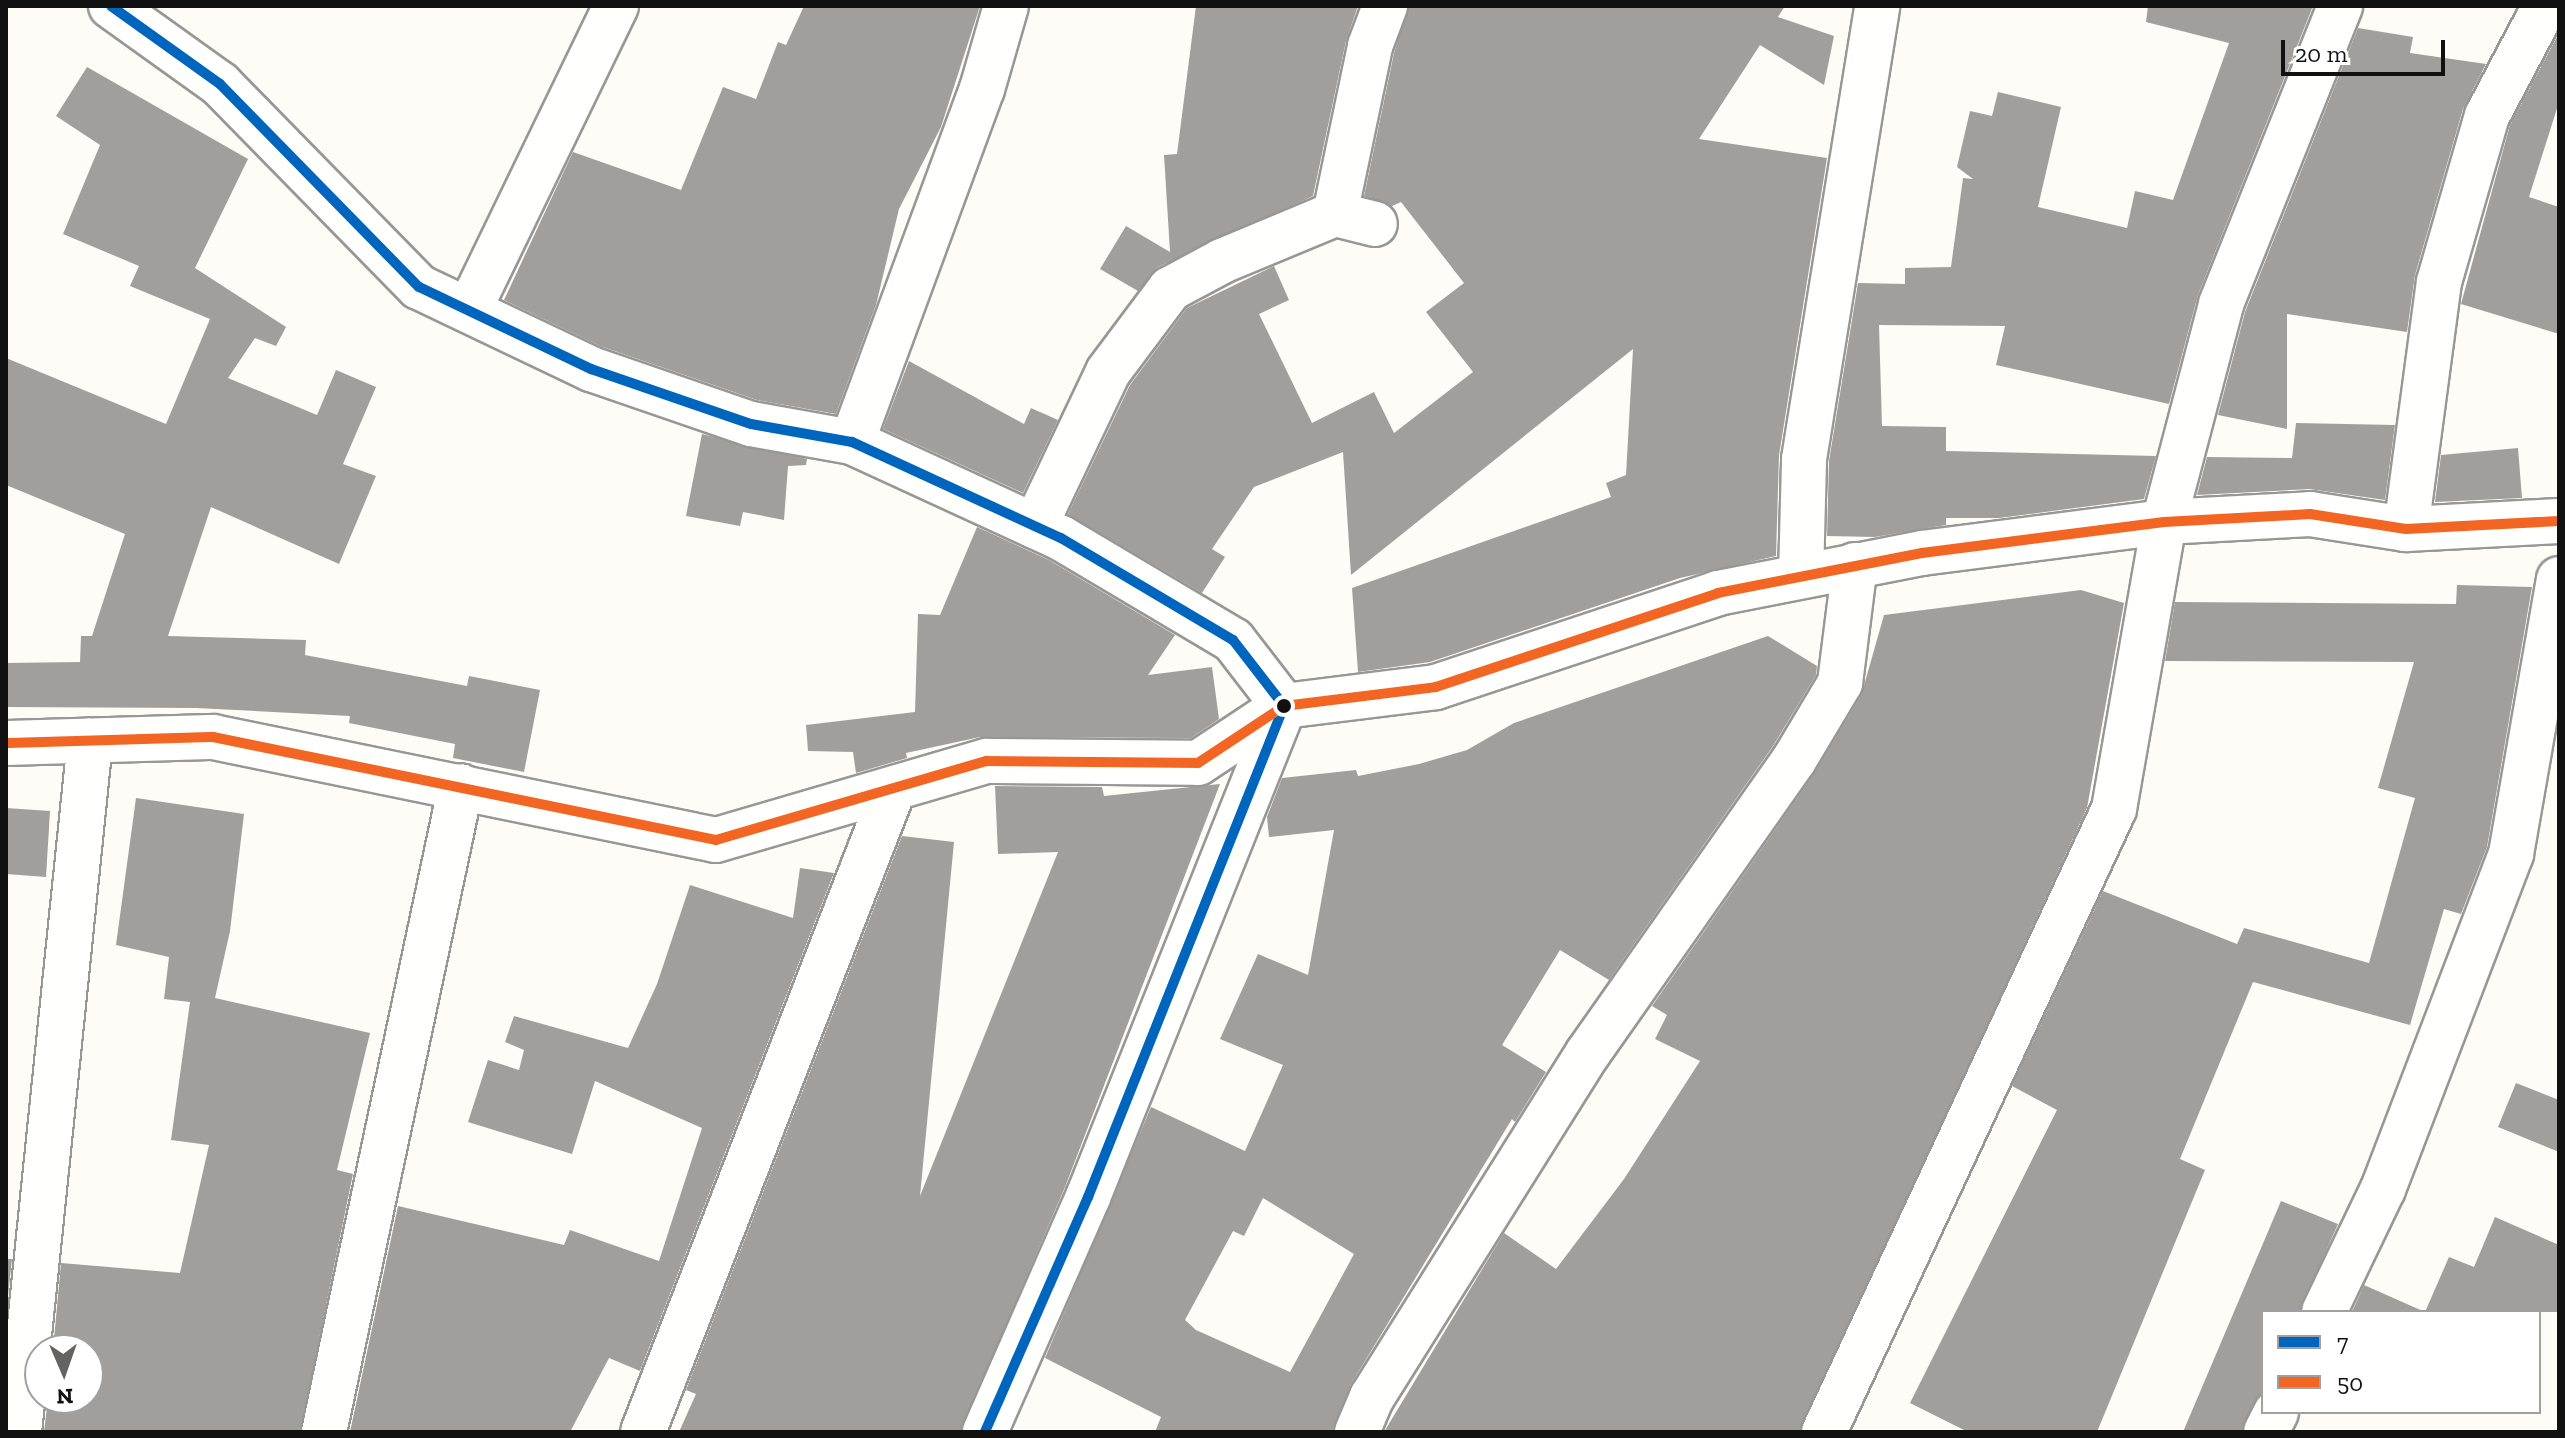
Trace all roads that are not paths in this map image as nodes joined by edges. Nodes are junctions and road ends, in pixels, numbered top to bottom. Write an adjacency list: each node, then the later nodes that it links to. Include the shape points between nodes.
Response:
1 (111, 6): 8 (street, via 220,84 419,287)
2 (616, 6): 8 (street)
3 (1006, 6): 9 (street, via 982,89)
4 (1385, 6): 12 (street, via 1370,46 1355,219 1222,261 1170,289 1108,372)
5 (1877, 6): 15 (street, via 1804,459)
6 (2340, 6): 11 (street, via 2221,304)
7 (2545, 6): 13 (street, via 2487,116 2439,282)
8 (469, 310): 9 (street, via 591,369 722,414)
9 (852, 442): 12 (street)
10 (2559, 521): 13 (street)
11 (2164, 522): 13 (street, via 2310,514); 14 (street); 29 (street, via 2114,809)
12 (1035, 526): 17 (street, via 1233,640)
13 (2406, 529)
14 (1855, 565): 15 (street); 28 (street, via 1840,683 1794,760 1588,1053 1372,1397)
15 (1801, 576): 17 (street, via 1704,597 1436,687)
16 (2559, 579): 22 (street, via 2511,854 2383,1189)
17 (1284, 706): 21 (street, via 1198,763 987,761); 27 (street, via 1088,1197)
18 (90, 741): 19 (street); 20 (street, via 213,737); 24 (street)
19 (6, 743)
20 (461, 786): 21 (street, via 716,840); 25 (street)
21 (892, 793): 26 (street)
22 (2325, 1310)
23 (2275, 1414): 30 (street)
24 (19, 1432)
25 (324, 1432)
26 (643, 1432)
27 (985, 1432)
28 (1357, 1432)
29 (1824, 1432)
30 (2266, 1432)

